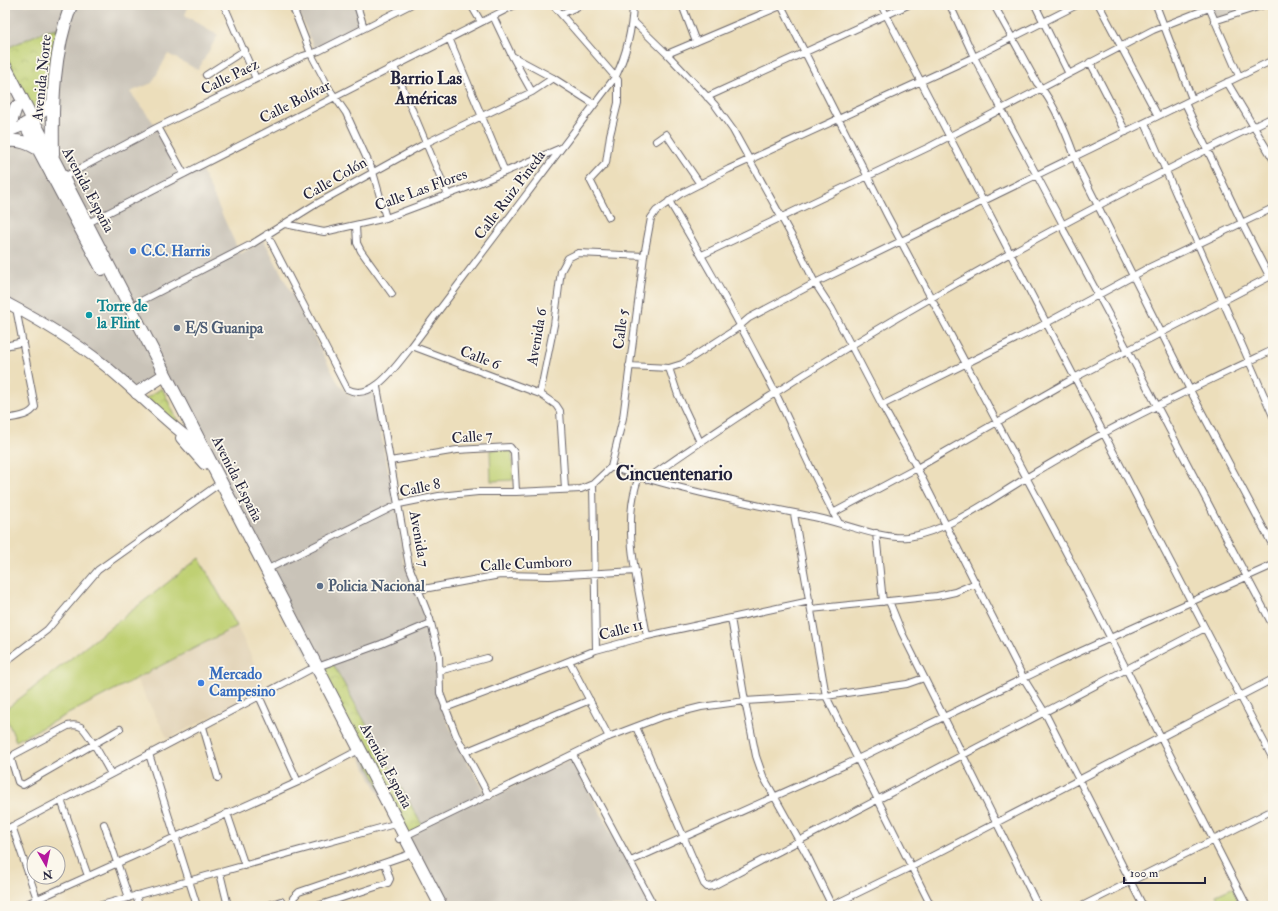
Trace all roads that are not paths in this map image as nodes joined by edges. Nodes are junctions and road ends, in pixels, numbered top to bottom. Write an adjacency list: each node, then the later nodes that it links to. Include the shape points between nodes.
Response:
1 (71, 5): 65 (highway, Avenida Norte, via 58,53)
2 (224, 5): 37 (street)
3 (292, 5): 39 (street)
4 (357, 5): 32 (street)
5 (410, 5): 23 (street, Calle Paez)
6 (471, 5): 29 (street)
7 (515, 5): 26 (street, Calle Bolívar)
8 (553, 5): 24 (street)
9 (581, 5): 24 (street)
10 (633, 5): 27 (street, Calle Ruiz Pineda)
11 (682, 5): 35 (street)
12 (782, 5): 35 (street); 38 (street)
13 (881, 5): 25 (street)
14 (908, 5): 25 (street)
15 (950, 5): 42 (street)
16 (994, 5): 33 (street)
17 (1035, 5): 30 (street)
18 (1077, 5): 30 (street, Calle 5)
19 (1099, 5): 36 (street)
20 (1156, 5): 31 (street)
21 (1264, 5): 28 (street)
22 (1209, 7): 28 (street); 31 (street)
23 (398, 8): 32 (street, Calle Paez)
24 (561, 14): 49 (street)
25 (886, 15): 38 (street); 53 (street)
26 (493, 16): 29 (street, Calle Bolívar); 41 (street)
27 (633, 21): 40 (street); 49 (street, Calle Ruiz Pineda)
28 (1214, 21): 50 (street)
29 (481, 22): 34 (street, Calle Bolívar)
30 (1044, 22): 33 (street, Calle 5); 47 (street)
31 (1163, 26): 36 (street); 60 (street)
32 (364, 28): 39 (street, Calle Paez)
33 (1012, 37): 42 (street, Calle 5); 56 (street)
34 (449, 38): 46 (street, Calle Bolívar); 66 (street)
35 (696, 42): 40 (street)
36 (1121, 46): 44 (street); 67 (street)
37 (244, 50): 48 (street); 52 (street)
38 (803, 53): 59 (street); 69 (street)
39 (311, 54): 52 (street, Calle Paez); 58 (street)
40 (667, 54): 59 (street)
41 (512, 56): 51 (street); 57 (street)
42 (974, 57): 53 (street, Calle 5); 64 (street)
43 (1273, 60): 50 (street)
44 (1090, 62): 47 (street); 75 (street)
45 (5, 66): 71 (highway, Avenida España)
46 (394, 67): 58 (street, Calle Bolívar); 79 (street)
47 (1069, 74): 56 (street)
48 (206, 75)
49 (616, 76): 62 (street, Calle Ruiz Pineda); 100 (street, via 619,86 618,103 606,163 590,180)
50 (1239, 76): 54 (street)
51 (553, 78): 57 (street, Calle Colón); 62 (street)
52 (256, 79): 73 (street, Calle Paez)
53 (920, 81): 69 (street, Calle 5); 76 (street)
54 (1227, 82): 60 (street); 74 (street)
55 (5, 84): 63 (highway, Avenida España)
56 (1041, 88): 64 (street); 84 (street, via 1073,148)
57 (532, 92): 66 (street, Calle Colón)
58 (335, 97): 88 (street, via 346,113); 90 (street, Calle Bolívar)
59 (707, 97): 86 (street, via 733,130)
60 (1192, 99): 61 (street)
61 (1186, 103): 67 (street); 82 (street)
62 (594, 104): 80 (street, Calle Ruiz Pineda)
63 (16, 107): 71 (highway, Avenida España); 72 (highway, via 11,122)
64 (1002, 108): 76 (street); 91 (street)
65 (52, 109): 71 (highway); 83 (highway, Avenida Norte)
66 (481, 116): 79 (street, Calle Colón); 89 (street)
67 (1158, 116): 70 (street)
68 (1273, 117): 74 (street)
69 (838, 118): 86 (street, Calle 5); 93 (street)
70 (1144, 123): 75 (street); 87 (street)
71 (30, 126): 77 (main road); 81 (highway, Avenida España); 83 (highway, Avenida España)
72 (5, 127)
73 (158, 127): 90 (street); 92 (street, Calle Paez)
74 (1252, 127): 82 (street); 85 (street)
75 (1126, 132): 84 (street)
76 (949, 136): 93 (street); 97 (street)
77 (6, 139): 81 (highway, via 27,142)
78 (656, 141): 94 (street, via 666,134)
79 (426, 143): 88 (street, Calle Colón); 95 (street)
80 (561, 148): 89 (street, Calle Las Flores); 129 (street, Calle Ruiz Pineda)
81 (38, 149): 92 (highway, Avenida España)
82 (1207, 149): 87 (street); 105 (street)
83 (53, 156): 92 (highway, Avenida Norte)
84 (1075, 157): 91 (street); 98 (street)
85 (1273, 159)
86 (750, 160): 94 (street, Calle 5); 101 (street)
87 (1165, 171): 98 (street); 110 (street)
88 (373, 172): 102 (street); 104 (street, Calle Colón)
89 (505, 172): 95 (street, Calle Las Flores)
90 (184, 174): 103 (street, Calle Bolívar)
91 (1037, 175): 97 (street); 107 (street)
92 (58, 176): 103 (highway, Avenida España); 137 (highway, Avenida España)
93 (866, 176): 101 (street); 109 (street)
94 (700, 184): 96 (street, Calle 5)
95 (448, 195): 102 (street, Calle Las Flores)
96 (670, 201): 112 (street); 113 (street, Calle 5, via 651,218)
97 (983, 201): 109 (street); 111 (street)
98 (1098, 206): 107 (street); 114 (street)
99 (1273, 208): 105 (street)
100 (609, 217)
101 (781, 217): 112 (street); 116 (street)
102 (386, 218): 106 (street, Calle Las Flores)
103 (88, 222): 123 (highway, Avenida España)
104 (285, 224): 106 (street, Calle Las Flores, via 324,232); 108 (street, Calle Colón)
105 (1242, 224): 110 (street); 115 (street)
106 (356, 226): 117 (street, via 357,243 361,251)
107 (1062, 226): 111 (street); 118 (street)
108 (267, 234): 123 (street, Calle Colón, via 140,301); 139 (street, via 347,389 354,393)
109 (902, 241): 116 (street); 119 (street)
110 (1198, 244): 114 (street); 120 (street)
111 (1010, 254): 119 (street); 124 (street)
112 (702, 255): 125 (street)
113 (644, 256): 135 (street, Calle 5); 143 (street, Avenida 6, via 578,254 568,258 561,271 554,325)
114 (1134, 276): 118 (street); 126 (street)
115 (1272, 277): 120 (street)
116 (815, 283): 125 (street, via 749,318); 130 (street, via 832,309)
117 (392, 294)
118 (1099, 294): 124 (street); 131 (street)
119 (930, 298): 130 (street); 134 (street)
120 (1222, 300): 126 (street); 133 (street)
121 (5, 302): 122 (main road)
122 (16, 308): 127 (street); 141 (main road, via 44,323 89,354)
123 (132, 308): 153 (highway, Avenida España)
124 (1046, 323): 134 (street); 138 (street)
125 (740, 326): 136 (street, via 697,356); 142 (street)
126 (1161, 332): 131 (street); 140 (street)
127 (23, 342): 128 (street); 148 (street, via 35,407 27,414)
128 (5, 346)
129 (412, 346): 139 (street, Calle Ruiz Pineda); 143 (street, Calle 6)
130 (850, 346): 142 (street); 145 (street)
131 (1128, 349): 138 (street); 144 (street)
132 (1273, 350): 133 (street)
133 (1248, 361): 140 (street); 147 (street)
134 (965, 364): 145 (street); 149 (street)
135 (630, 366): 136 (street); 156 (street, Calle 5, via 623,418)
136 (669, 368): 152 (street)
137 (160, 378): 141 (highway); 151 (highway, Avenida España)
138 (1074, 378): 149 (street); 150 (street)
139 (377, 386): 154 (street, Avenida 7)
140 (1190, 390): 144 (street); 171 (street)
141 (137, 393): 146 (main road)
142 (775, 393): 152 (street); 166 (street)
143 (540, 394): 163 (street, via 560,411)
144 (1158, 405): 150 (street); 176 (street)
145 (882, 406): 157 (street)
146 (157, 411): 151 (main road); 155 (main road)
147 (1273, 416)
148 (5, 419)
149 (996, 422): 157 (street); 159 (street)
150 (1103, 434): 159 (street); 181 (street)
151 (193, 442): 153 (main road); 155 (highway, Avenida España)
152 (700, 442): 160 (street)
153 (204, 448): 173 (highway, Avenida España)
154 (390, 460): 164 (street, Calle 7, via 457,450 510,447 514,452); 165 (street, Avenida 7)
155 (204, 464): 162 (highway, Avenida España)
156 (611, 467): 158 (street); 161 (street)
157 (917, 468): 166 (street); 169 (street)
158 (639, 478): 160 (street); 174 (street, via 634,489 631,511 631,536)
159 (1026, 478): 169 (street); 188 (street)
160 (646, 479): 167 (street)
161 (593, 484): 163 (street, Calle 8); 175 (street)
162 (216, 486): 191 (street, via 98,570 47,630); 194 (highway, Avenida España)
163 (565, 489): 164 (street, Calle 8)
164 (516, 492): 165 (street, Calle 8, via 478,492)
165 (399, 504): 173 (street, Calle 8); 178 (street, Avenida 7, via 408,560)
166 (833, 513): 168 (street)
167 (794, 514): 168 (street); 179 (street)
168 (839, 523): 170 (street)
169 (947, 524): 170 (street, via 906,537); 177 (street)
170 (876, 533): 180 (street)
171 (1273, 546)
172 (1273, 565): 176 (street)
173 (266, 570): 194 (highway, Avenida España)
174 (636, 571): 175 (street, Calle Cumboro); 187 (street)
175 (595, 574): 178 (street, Calle Cumboro, via 500,575); 189 (street)
176 (1247, 577): 181 (street); 185 (street)
177 (976, 583): 180 (street, via 944,594); 197 (street)
178 (418, 590): 184 (street, Avenida 7)
179 (810, 601): 182 (street); 183 (street, Calle 11)
180 (886, 601): 182 (street); 196 (street)
181 (1191, 603): 186 (street); 188 (street)
182 (811, 609): 200 (street)
183 (731, 618): 187 (street, Calle 11); 203 (street)
184 (431, 623): 194 (street); 195 (street, Avenida 7, via 439,655)
185 (1273, 626)
186 (1205, 628): 193 (street); 201 (street)
187 (647, 636): 189 (street, Calle 11)
188 (1111, 639): 193 (street); 197 (street)
189 (596, 650): 192 (street, Calle 11)
190 (487, 658): 195 (street)
191 (6, 660)
192 (569, 661): 202 (street); 204 (street, Calle 11)
193 (1126, 668): 205 (street); 211 (street)
194 (313, 669): 199 (street); 213 (highway, Avenida España)
195 (439, 671): 204 (street, Avenida 7, via 440,694)
196 (924, 678): 200 (street, via 907,684); 206 (street)
197 (1024, 679): 205 (street); 206 (street)
198 (1273, 679): 201 (street)
199 (259, 696): 207 (street); 223 (street)
200 (826, 696): 203 (street); 218 (street)
201 (1240, 696): 211 (street); 219 (street)
202 (590, 700): 210 (street); 214 (street)
203 (745, 701): 208 (street, via 701,707 661,717); 225 (street, via 758,763)
204 (445, 708): 214 (street, Avenida 7)
205 (1044, 711): 216 (street); 222 (street)
206 (944, 718): 216 (street); 218 (street)
207 (203, 727): 215 (street); 221 (street)
208 (636, 727): 210 (street); 235 (street)
209 (120, 730): 212 (street)
210 (609, 737): 217 (street)
211 (1161, 737): 222 (street); 239 (street)
212 (94, 746): 212 (street, via 23,785 18,782 11,759 13,756 68,726 80,726); 220 (street)
213 (356, 752): 223 (street); 232 (highway, Avenida España); 237 (highway, Avenida España)
214 (465, 752): 224 (street, Avenida 7)
215 (149, 754): 220 (street); 236 (street)
216 (962, 754): 227 (street); 230 (street)
217 (573, 755): 224 (street); 241 (street)
218 (857, 759): 225 (street); 227 (street)
219 (1273, 759)
220 (111, 774): 226 (street)
221 (218, 778)
222 (1079, 780): 230 (street); 249 (street)
223 (298, 782): 229 (street)
224 (489, 796): 237 (street)
225 (774, 797): 235 (street); 238 (street)
226 (61, 800): 233 (street); 247 (street)
227 (878, 800): 238 (street); 245 (street)
228 (1273, 810): 239 (street)
229 (227, 814): 236 (street); 244 (street)
230 (996, 823): 245 (street); 267 (street)
231 (104, 824): 242 (street)
232 (391, 825): 237 (highway, Avenida España); 244 (street)
233 (12, 826): 234 (street); 252 (street)
234 (5, 830)
235 (684, 836): 238 (street, via 707,887); 241 (street)
236 (175, 837): 242 (street); 248 (street)
237 (402, 837): 240 (highway, Avenida España); 263 (highway, Avenida España)
238 (798, 840): 265 (street)
239 (1213, 840): 249 (street); 270 (street)
240 (407, 855): 243 (street); 262 (highway, Avenida España)
241 (631, 861): 264 (street)
242 (118, 863): 247 (street); 251 (street)
243 (385, 863): 260 (street, via 299,892 292,898); 261 (street, via 390,878 388,883)
244 (245, 866): 246 (street)
245 (911, 867): 265 (street); 266 (street)
246 (220, 873): 248 (street); 258 (street)
247 (88, 876): 252 (street)
248 (189, 881): 250 (street); 257 (street)
249 (1131, 881): 268 (street); 269 (street)
250 (136, 895): 251 (street); 256 (street)
251 (129, 898): 255 (street)
252 (37, 899): 254 (street)
253 (281, 901): 259 (street)
254 (22, 906)
255 (98, 906)
256 (139, 906)
257 (196, 906)
258 (228, 906)
259 (266, 906)
260 (294, 906)
261 (317, 906)
262 (432, 906)
263 (441, 906)
264 (654, 906)
265 (832, 906)
266 (931, 906)
267 (1038, 906)
268 (1082, 906)
269 (1143, 906)
270 (1247, 906)

